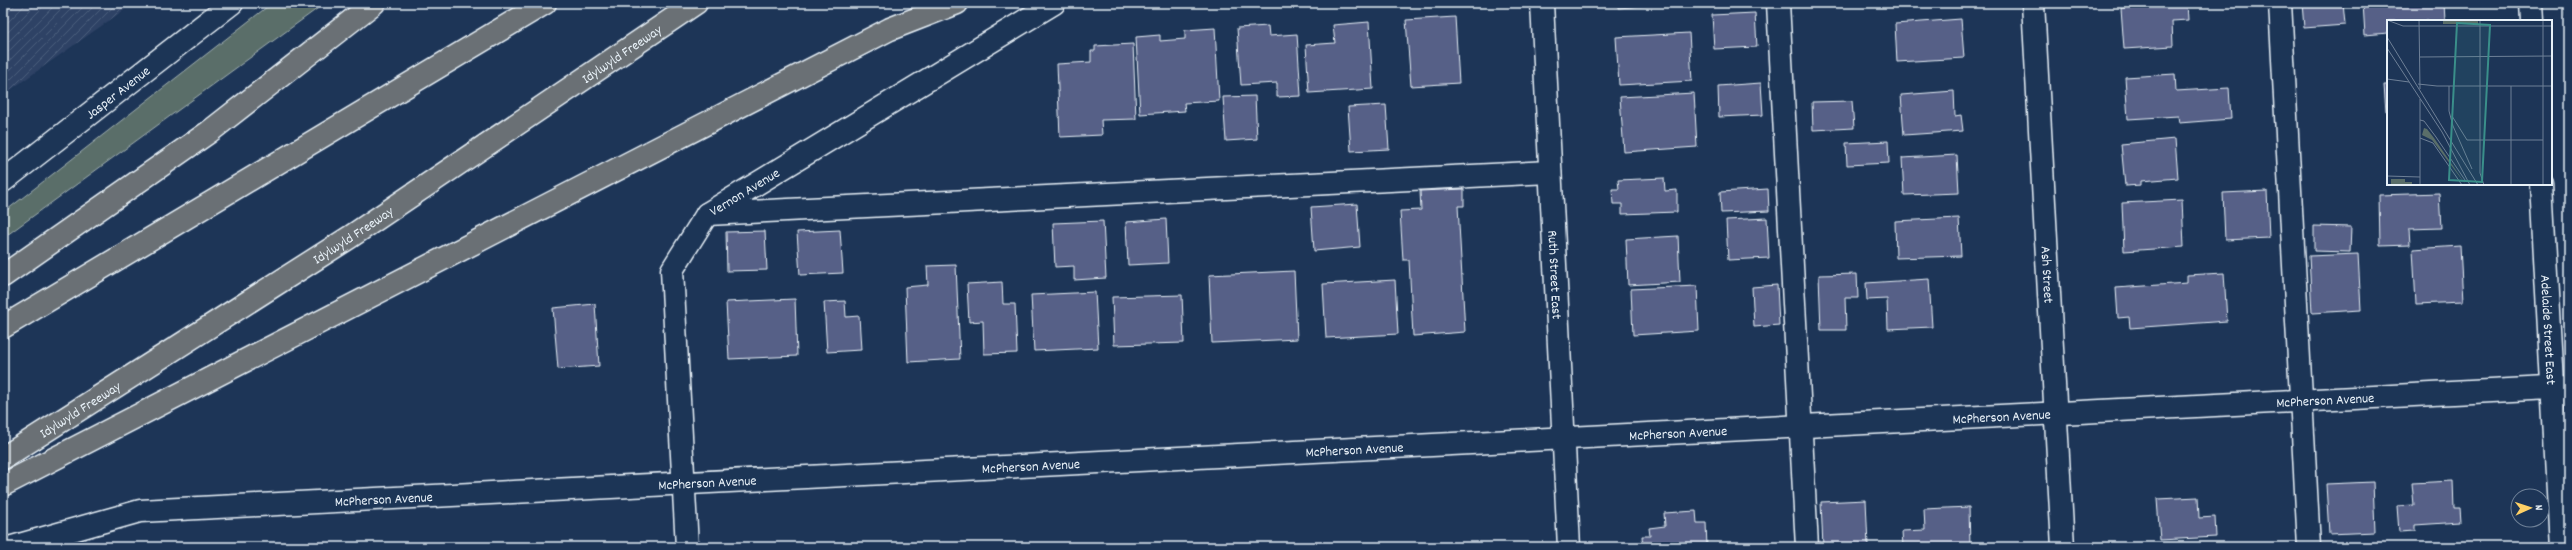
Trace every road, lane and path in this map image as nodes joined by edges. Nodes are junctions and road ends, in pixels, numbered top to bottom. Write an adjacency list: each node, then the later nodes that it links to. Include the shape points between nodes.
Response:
1 (232, 3): 14 (street, Jasper Avenue)
2 (374, 3): 17 (highway, via 208,132)
3 (545, 3): 18 (highway)
4 (696, 3): 24 (highway, Idylwyld Freeway, via 350,237)
5 (957, 3): 26 (highway, via 890,29)
6 (1054, 3): 16 (street, Vernon Avenue)
7 (1542, 3): 13 (street, Ruth Street East)
8 (1778, 3): 22 (street)
9 (2033, 3): 21 (street, Ash Street)
10 (2280, 3): 20 (street)
11 (2531, 3): 12 (street)
12 (2532, 20)
13 (1550, 172): 16 (street); 23 (street, Ruth Street East)
14 (3, 181)
15 (2541, 185): 19 (street, Adelaide Street East)
16 (707, 214): 25 (street, Vernon Avenue, via 672,270)
17 (3, 276)
18 (3, 327)
19 (2560, 388): 20 (street, McPherson Avenue); 33 (street, Adelaide Street East)
20 (2302, 400): 21 (street, McPherson Avenue); 32 (street)
21 (2056, 412): 22 (street, McPherson Avenue); 31 (street, Ash Street)
22 (1801, 426): 23 (street, McPherson Avenue); 30 (street)
23 (1563, 439): 25 (street, McPherson Avenue); 29 (street, Ruth Street East)
24 (3, 458)
25 (684, 482): 27 (street, McPherson Avenue, via 140,511); 28 (street, Vernon Avenue)
26 (3, 485)
27 (12, 547)
28 (687, 547)
29 (1569, 547)
30 (1807, 547)
31 (2063, 547)
32 (2309, 547)
33 (2561, 547)

